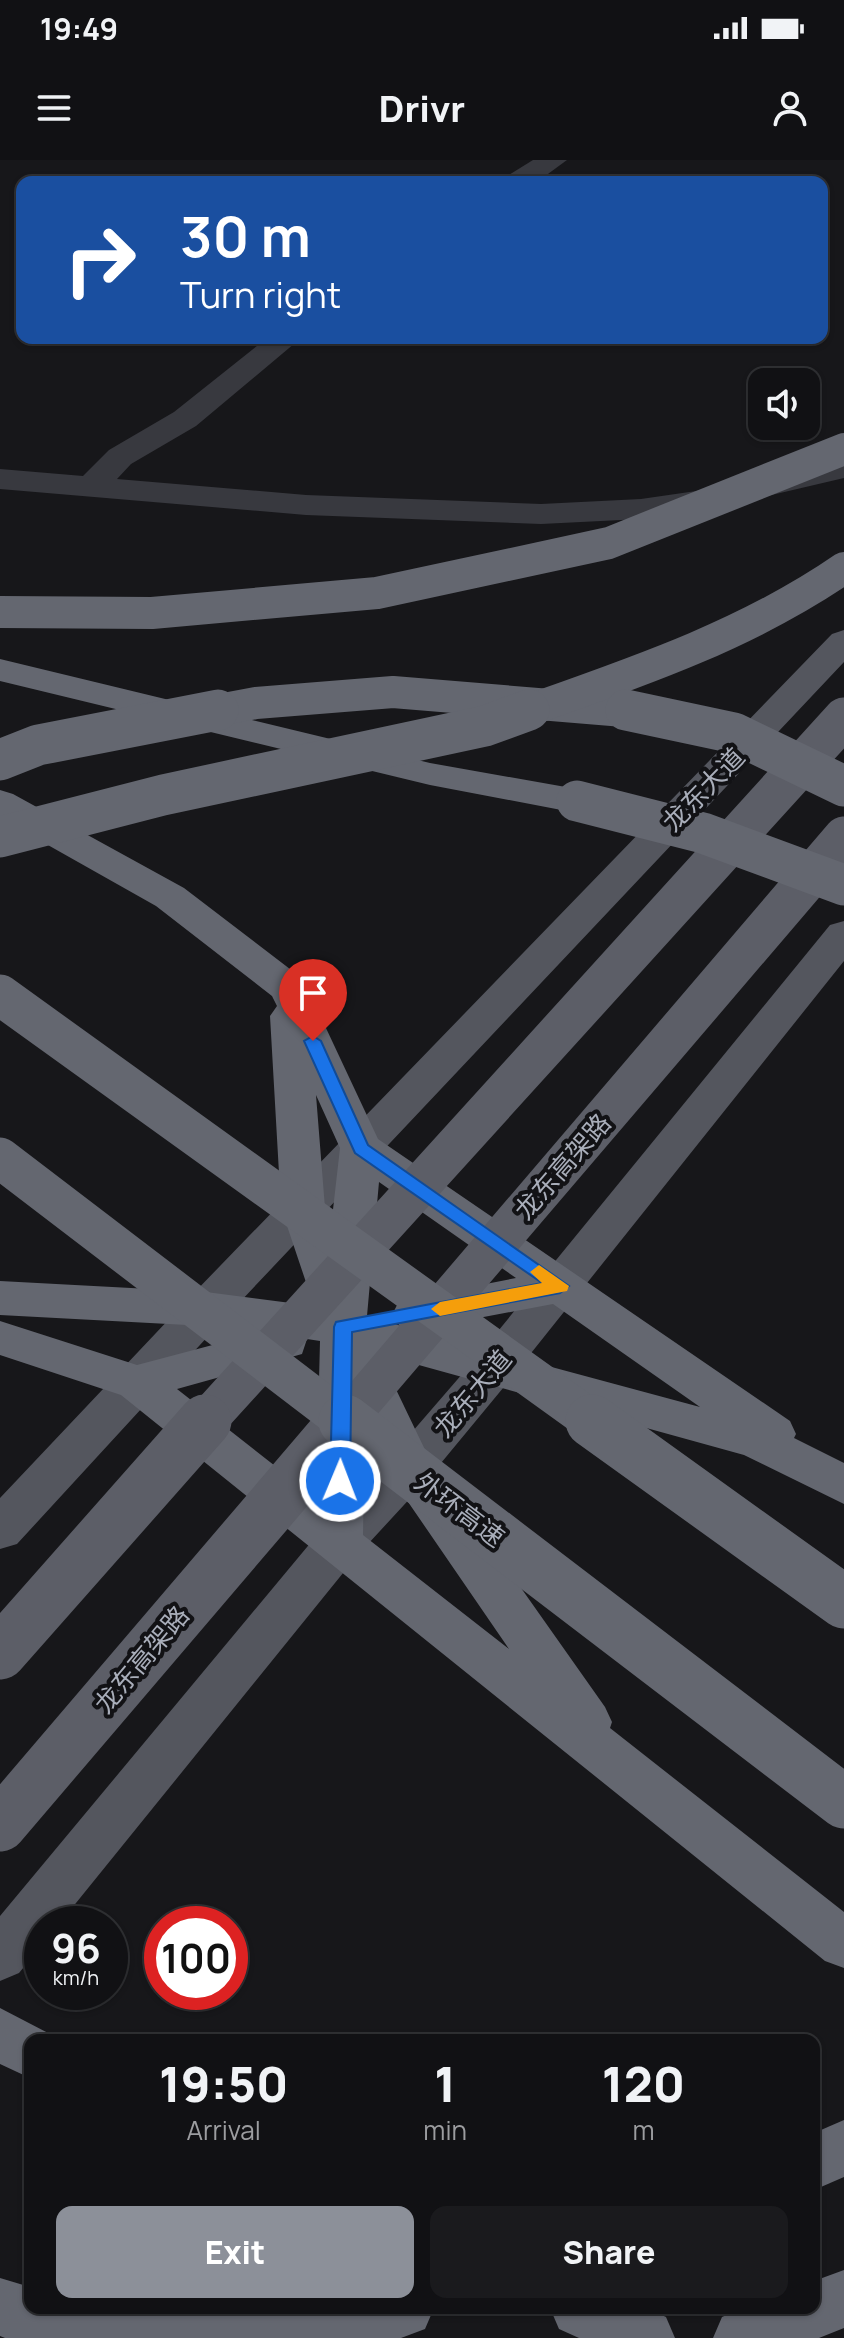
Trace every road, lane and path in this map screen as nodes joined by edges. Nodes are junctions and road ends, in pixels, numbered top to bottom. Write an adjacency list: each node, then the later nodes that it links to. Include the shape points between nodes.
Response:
1 (553, 160): 2 (street)
2 (527, 176)
3 (279, 344): 7 (street, via 185,419 120,457)
4 (844, 449): 9 (highway, bridge, via 609,543 377,593 152,613)
5 (844, 468): 7 (street, via 717,498 641,509 541,514 306,505)
6 (0, 479): 7 (street)
7 (91, 487)
8 (844, 568): 16 (highway, bridge, via 805,595 677,658 485,726 163,795)
9 (0, 612)
10 (844, 641): 22 (main road, 龙东大道)
11 (0, 670): 18 (highway, bridge, via 430,774 675,825)
12 (844, 718): 37 (highway, bridge)
13 (0, 760): 14 (highway, bridge, via 38,745 256,703 393,692 620,709 734,733)
14 (844, 786)
15 (0, 802): 20 (highway, via 170,897)
16 (0, 837)
17 (844, 837): 40 (highway, 龙东高架路, bridge)
18 (844, 885)
19 (844, 934): 25 (main road, 龙东大道)
20 (289, 988): 22 (highway); 24 (highway)
21 (0, 995): 36 (highway, bridge)
22 (361, 1148): 24 (main road, 龙东大道); 25 (highway); 28 (highway)
23 (0, 1158): 39 (highway, 外环高速, bridge)
24 (303, 1208): 27 (main road, 龙东大道); 28 (highway)
25 (560, 1286): 28 (highway); 30 (main road, 龙东大道); 33 (highway)
26 (0, 1298): 27 (highway)
27 (206, 1309): 28 (highway); 31 (main road, 龙东大道)
28 (343, 1327): 30 (highway); 31 (highway); 32 (highway); 35 (highway)
29 (0, 1338): 31 (highway)
30 (492, 1370): 32 (main road, 龙东大道); 33 (highway, via 757,1441)
31 (137, 1383): 34 (main road, 龙东大道); 35 (highway)
32 (410, 1467): 35 (main road, 龙东大道); 38 (highway)
33 (844, 1484)
34 (0, 1530)
35 (339, 1543): 38 (highway); 42 (main road, 龙东大道)
36 (844, 1602)
37 (0, 1653)
38 (614, 1760): 41 (highway)
39 (844, 1802)
40 (0, 1825)
41 (844, 1944)
42 (0, 1956)
43 (0, 2034): 44 (highway)
44 (24, 2048)
45 (844, 2147): 46 (highway)
46 (820, 2160)
47 (844, 2299): 49 (highway)
48 (0, 2307): 50 (highway, via 33,2317 301,2329)
49 (820, 2308)
50 (375, 2314)
51 (593, 2314): 53 (highway)
52 (805, 2314): 54 (highway)
53 (645, 2338)
54 (743, 2338)

